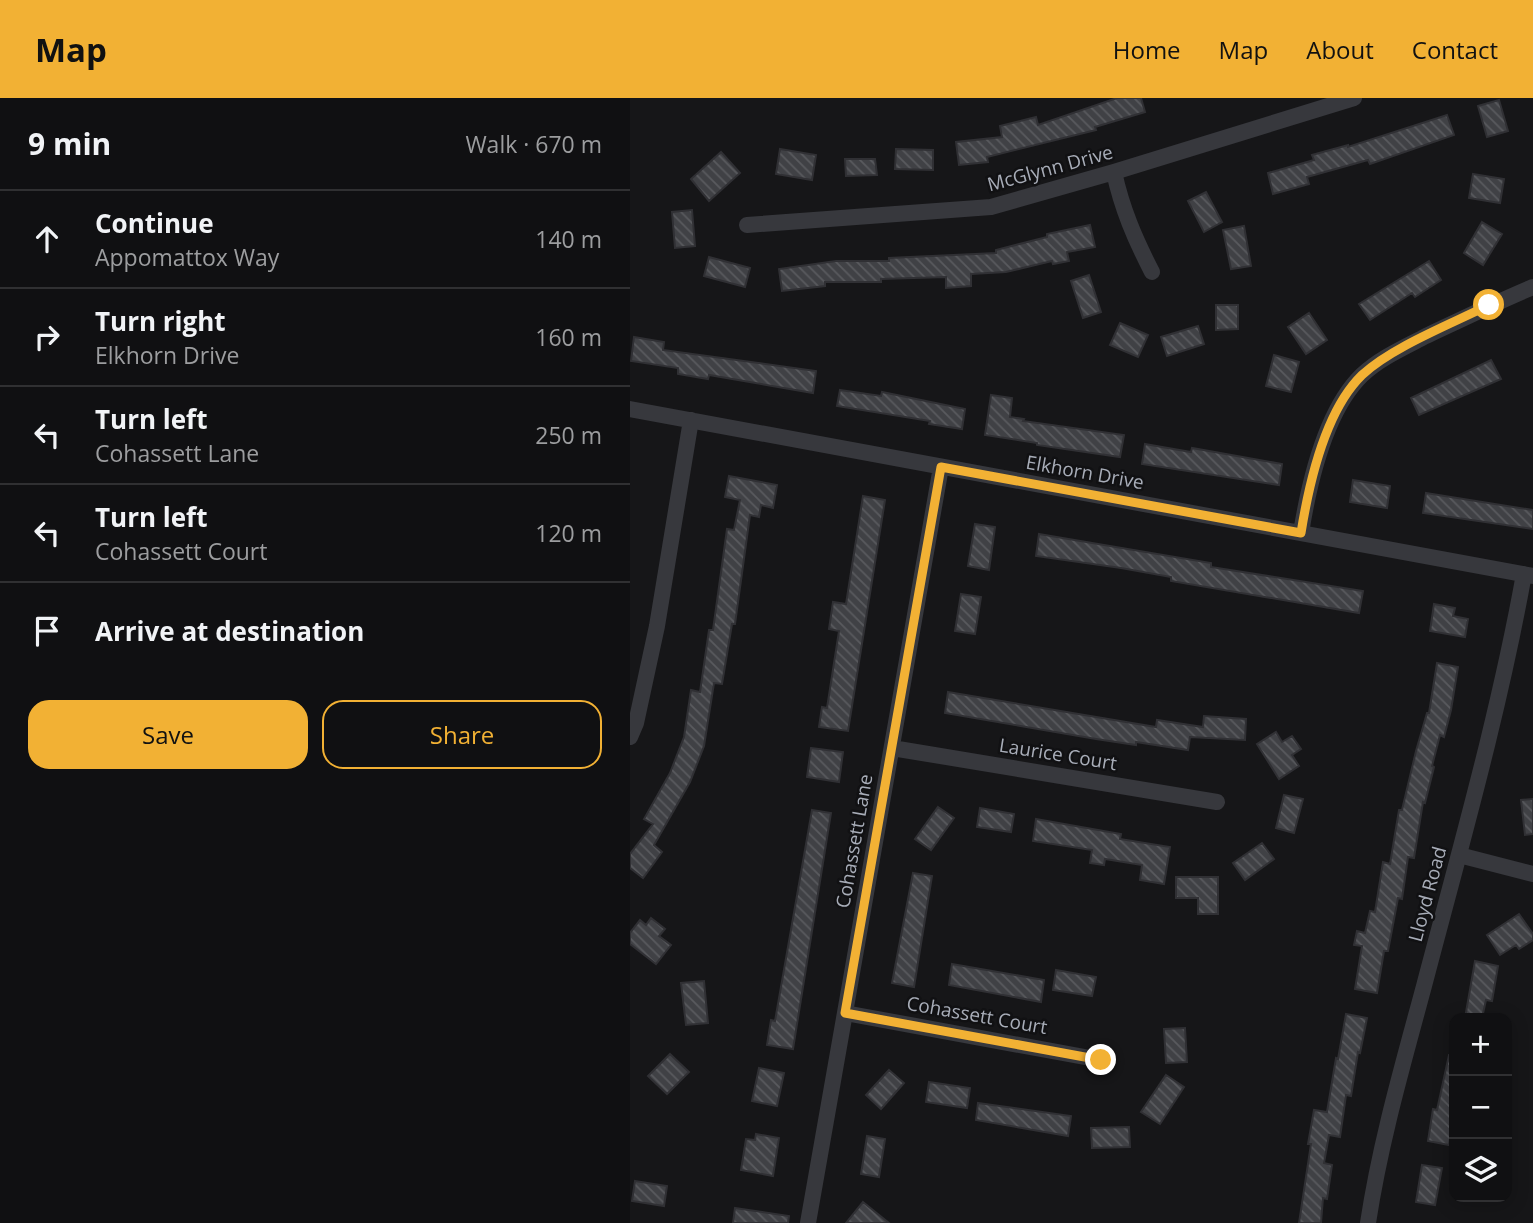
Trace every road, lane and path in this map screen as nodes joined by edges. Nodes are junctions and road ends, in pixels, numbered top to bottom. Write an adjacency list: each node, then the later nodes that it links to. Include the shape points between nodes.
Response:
1 (1354, 98): 2 (street, McGlynn Drive)
2 (1114, 172): 3 (street, McGlynn Drive, via 991,207); 4 (street, via 1126,218)
3 (747, 225)
4 (1152, 272)
5 (1533, 287): 9 (street, via 1407,346 1363,375 1336,412 1307,493)
6 (630, 409): 7 (street, Elkhorn Drive)
7 (691, 420): 8 (street, Elkhorn Drive); 11 (street, via 657,626)
8 (941, 467): 9 (street, Elkhorn Drive); 12 (street, Cohassett Lane)
9 (1301, 533): 10 (street, Elkhorn Drive)
10 (1529, 575): 14 (street, Lloyd Road)
11 (630, 737)
12 (892, 748): 13 (street, Laurice Court); 16 (street, Cohassett Lane)
13 (1217, 802)
14 (1459, 855): 15 (street); 19 (street, Lloyd Road, via 1396,1093)
15 (1533, 874)
16 (845, 1013): 17 (street, Cohassett Court); 18 (street, Cohassett Lane)
17 (1101, 1060)
18 (808, 1223)
19 (1368, 1223)

